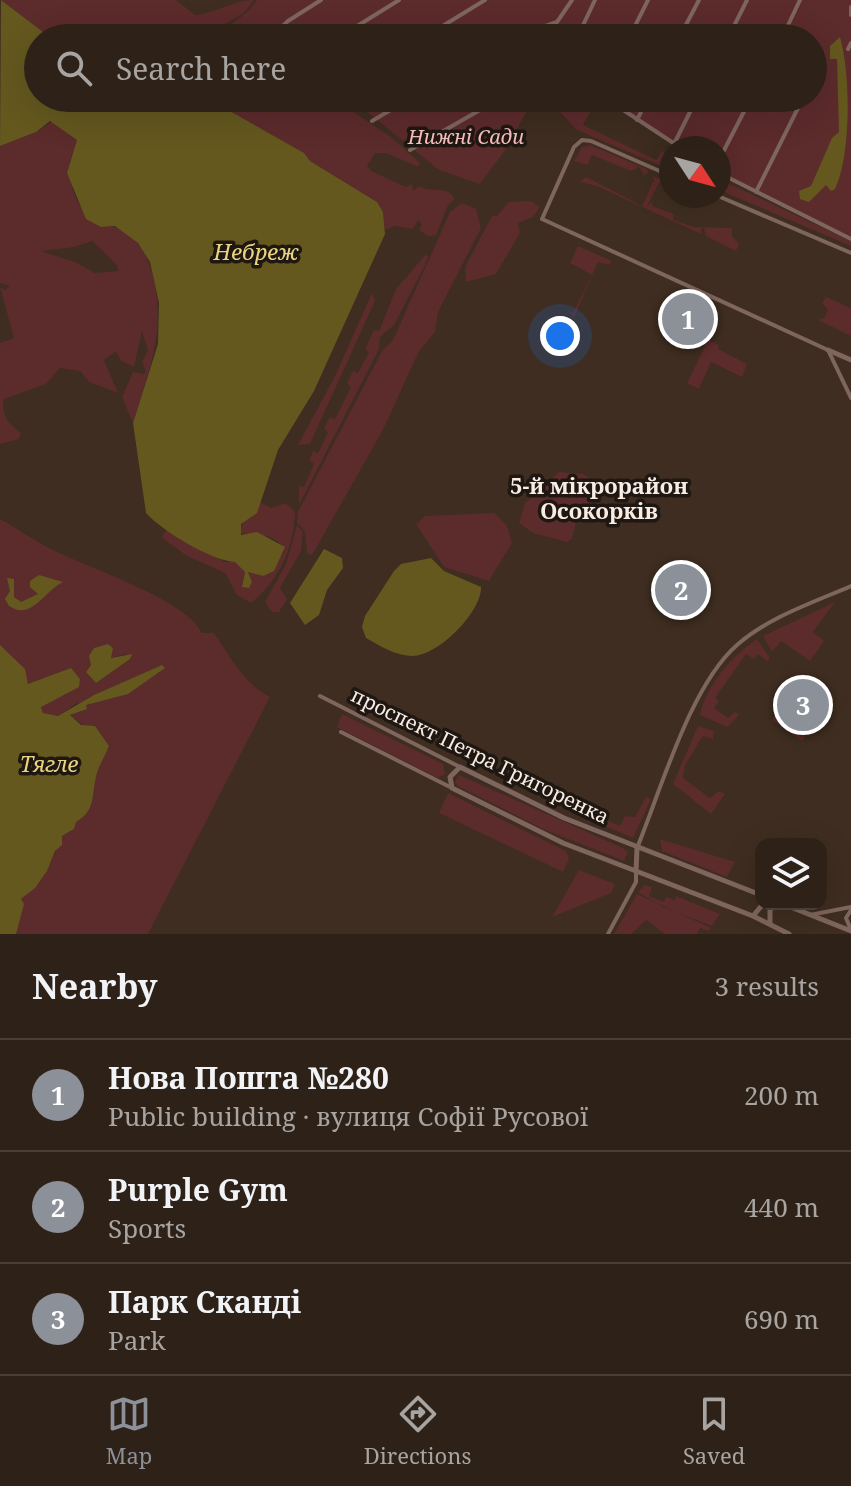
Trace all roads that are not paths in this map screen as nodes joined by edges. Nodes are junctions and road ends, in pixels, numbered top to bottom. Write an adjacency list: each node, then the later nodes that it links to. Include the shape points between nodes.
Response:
1 (321, 0): 12 (street)
2 (399, 0): 13 (street)
3 (485, 0): 14 (street)
4 (572, 0): 15 (street)
5 (595, 0): 16 (street)
6 (648, 0): 17 (street)
7 (699, 0): 18 (street)
8 (747, 0): 19 (street)
9 (800, 0): 20 (street)
10 (851, 7): 11 (street)
11 (851, 15)
12 (289, 24)
13 (360, 24)
14 (446, 24)
15 (552, 24)
16 (584, 24)
17 (636, 24)
18 (686, 24)
19 (735, 24)
20 (789, 24)
21 (387, 112): 29 (street)
22 (476, 112): 33 (street)
23 (625, 112): 28 (street)
24 (641, 112): 28 (street)
25 (690, 112): 31 (street)
26 (744, 112): 32 (street)
27 (796, 112): 36 (street)
28 (637, 120): 30 (street)
29 (372, 121)
30 (662, 136)
31 (678, 136)
32 (731, 137)
33 (410, 150)
34 (659, 171): 40 (street, via 586,140 574,147 543,211 544,221)
35 (731, 179): 36 (street)
36 (756, 192): 38 (street)
37 (731, 202): 39 (street)
38 (851, 239)
39 (851, 253)
40 (828, 350): 41 (street); 43 (street)
41 (851, 360)
42 (851, 374): 43 (street)
43 (846, 383): 44 (street)
44 (851, 398)
45 (851, 586): 50 (street, via 777,618 725,657 694,708)
46 (320, 696): 48 (street, проспект Петра Григоренка)
47 (341, 732): 49 (street)
48 (460, 767): 49 (street, via 450,777); 50 (street, проспект Петра Григоренка)
49 (452, 788): 51 (street, проспект Петра Григоренка, via 542,834)
50 (637, 848): 51 (street); 52 (street, проспект Петра Григоренка)
51 (636, 872): 58 (street, проспект Петра Григоренка); 62 (street, via 636,882)
52 (755, 894)
53 (851, 908): 57 (street); 60 (street, via 846,922)
54 (758, 910): 58 (street)
55 (770, 910): 59 (street)
56 (797, 910): 57 (street)
57 (810, 915): 60 (street)
58 (753, 916): 59 (street, проспект Петра Григоренка)
59 (770, 924): 61 (street, проспект Петра Григоренка)
60 (851, 930)
61 (786, 933)
62 (608, 934)

